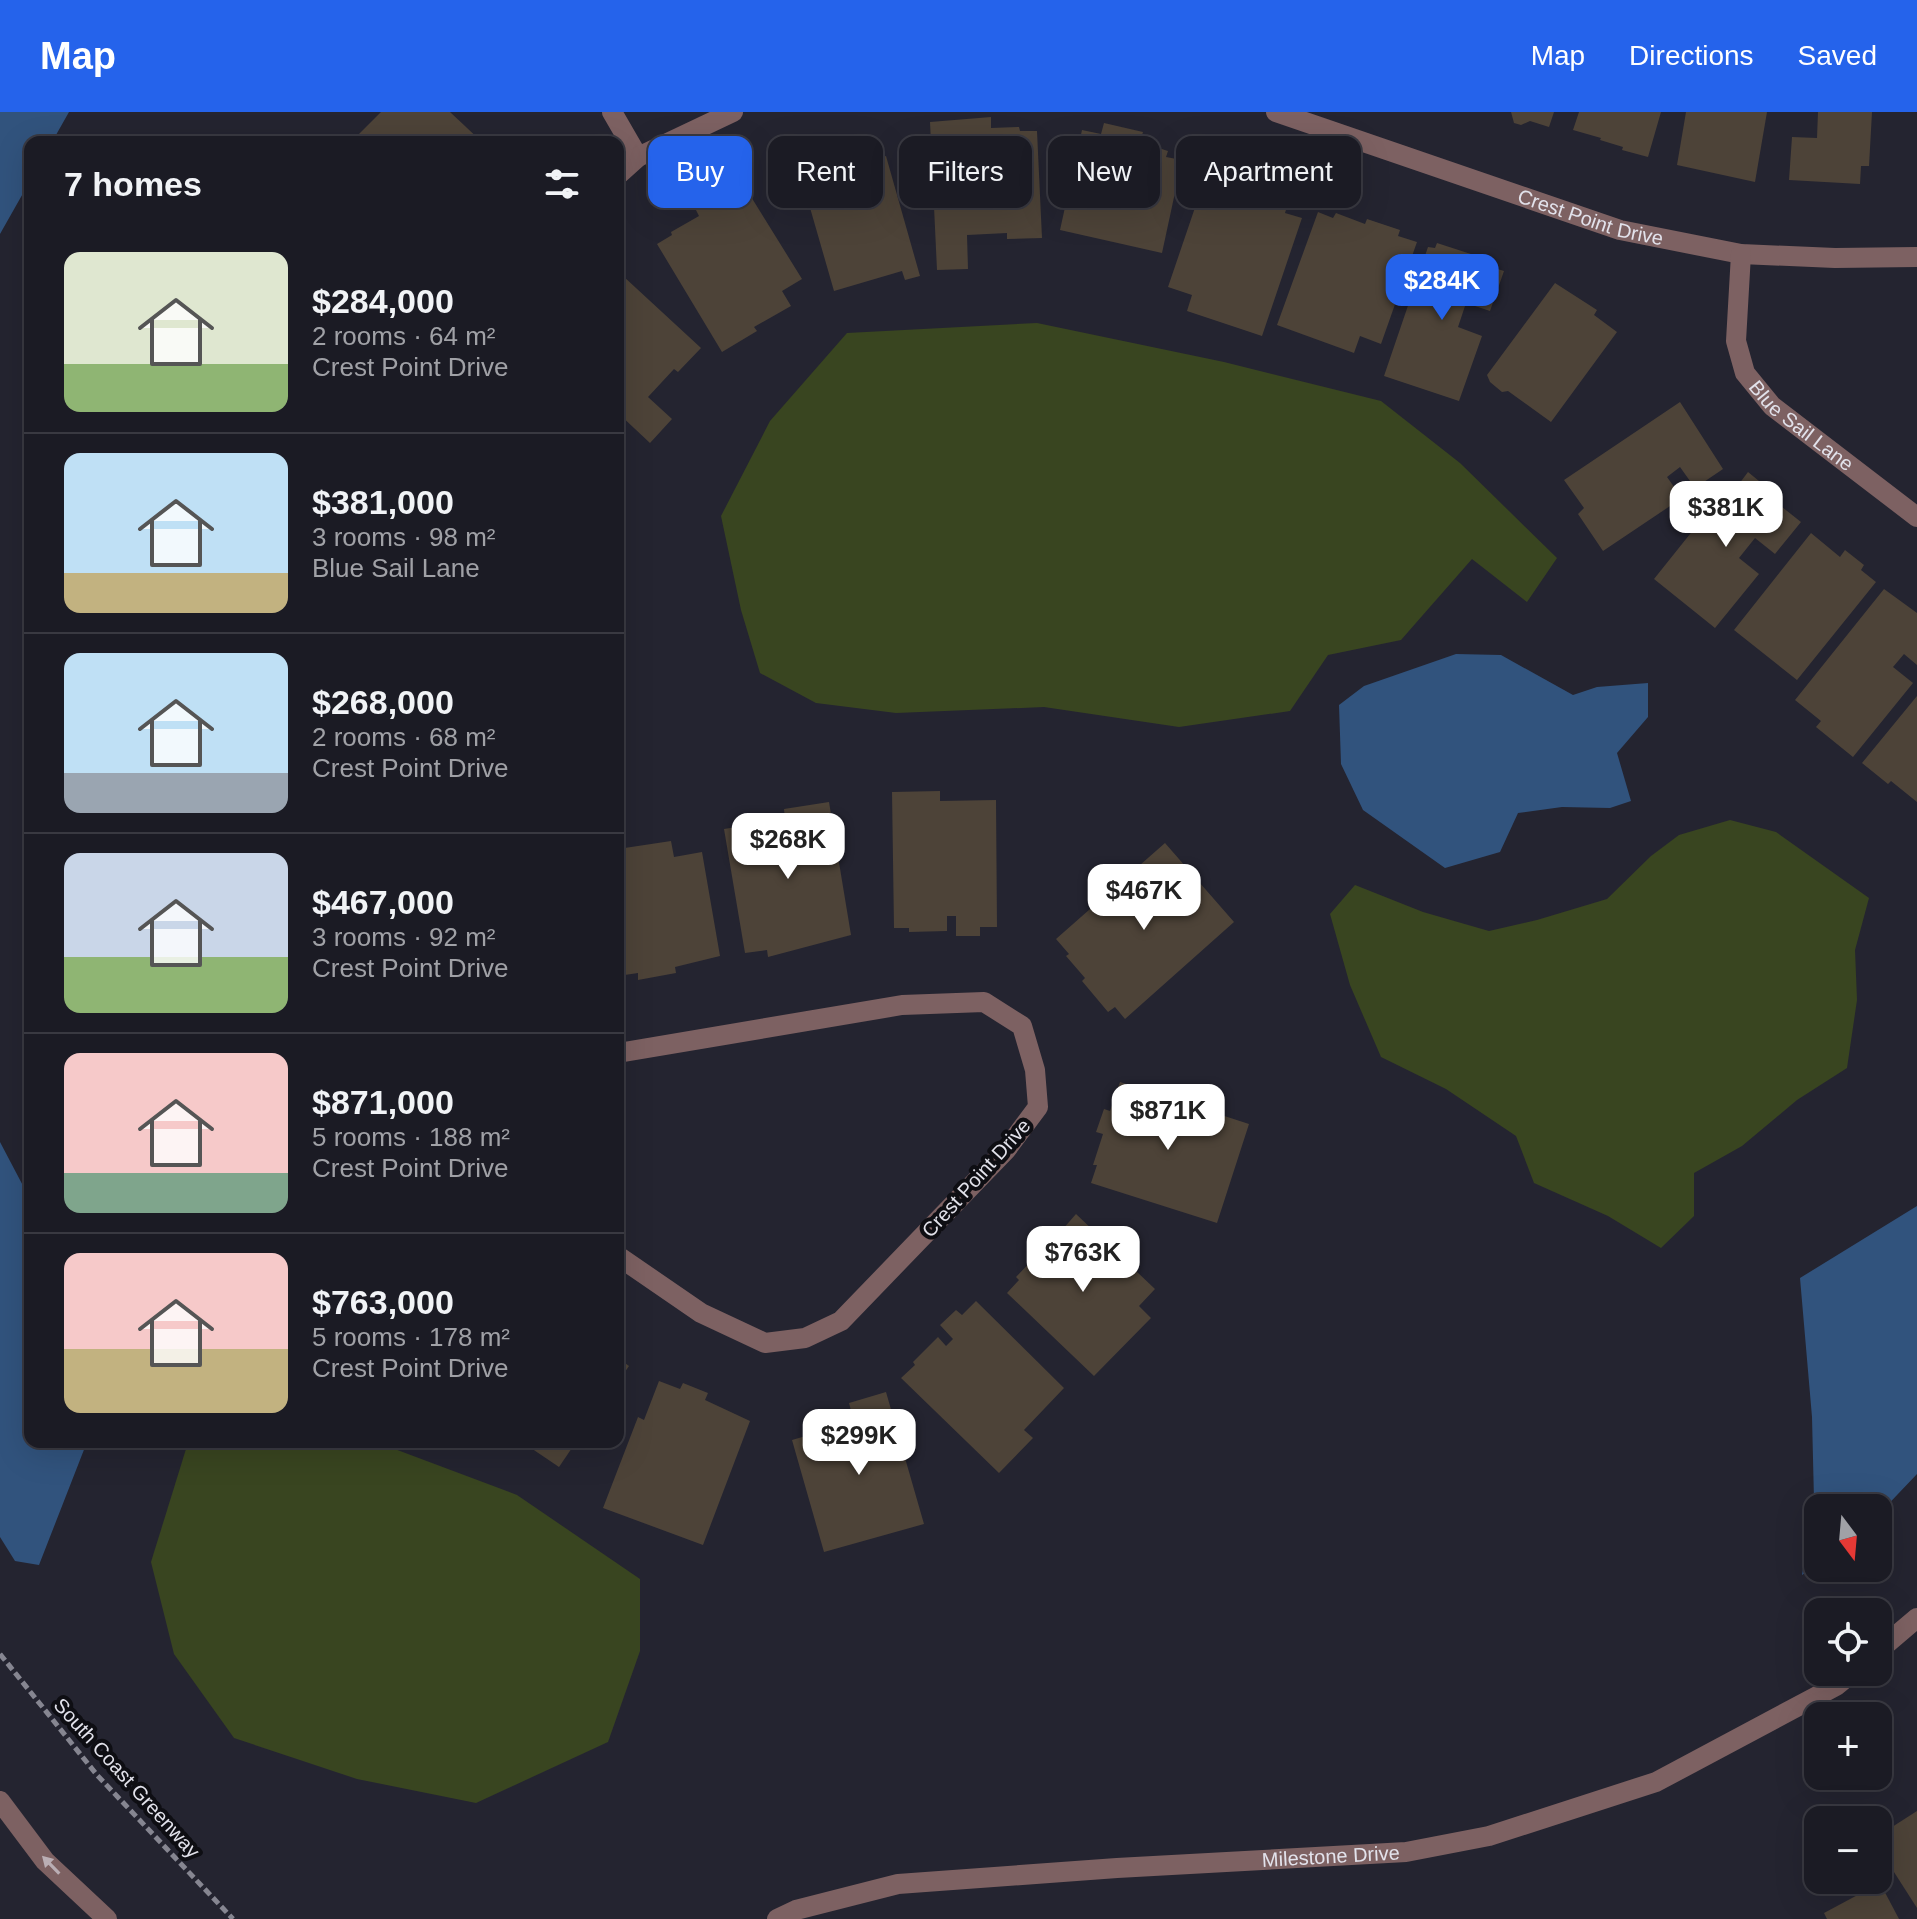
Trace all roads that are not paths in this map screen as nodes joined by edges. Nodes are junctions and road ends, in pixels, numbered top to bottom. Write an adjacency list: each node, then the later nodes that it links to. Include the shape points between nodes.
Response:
1 (612, 112): 4 (street)
2 (733, 112): 4 (street)
3 (1276, 112): 6 (street, Crest Point Drive, via 1620,230)
4 (638, 157): 5 (street)
5 (624, 170)
6 (1741, 254): 7 (street, Crest Point Drive); 8 (street, Blue Sail Lane, via 1736,341 1745,373 1772,406)
7 (1917, 257)
8 (1917, 517)
9 (624, 1052): 10 (street, Crest Point Drive, via 902,1005 984,1002 1022,1026 1035,1070 1038,1107 1006,1150 841,1321 805,1338 765,1343 701,1313)
10 (624, 1260)
11 (1917, 1618): 12 (street)
12 (1892, 1639)
13 (1836, 1686): 16 (street, Milestone Drive, via 1656,1782 1489,1836 1406,1852 898,1884)
14 (0, 1801): 15 (street, one-way to 14, via 45,1861)
15 (107, 1919)
16 (777, 1919)

